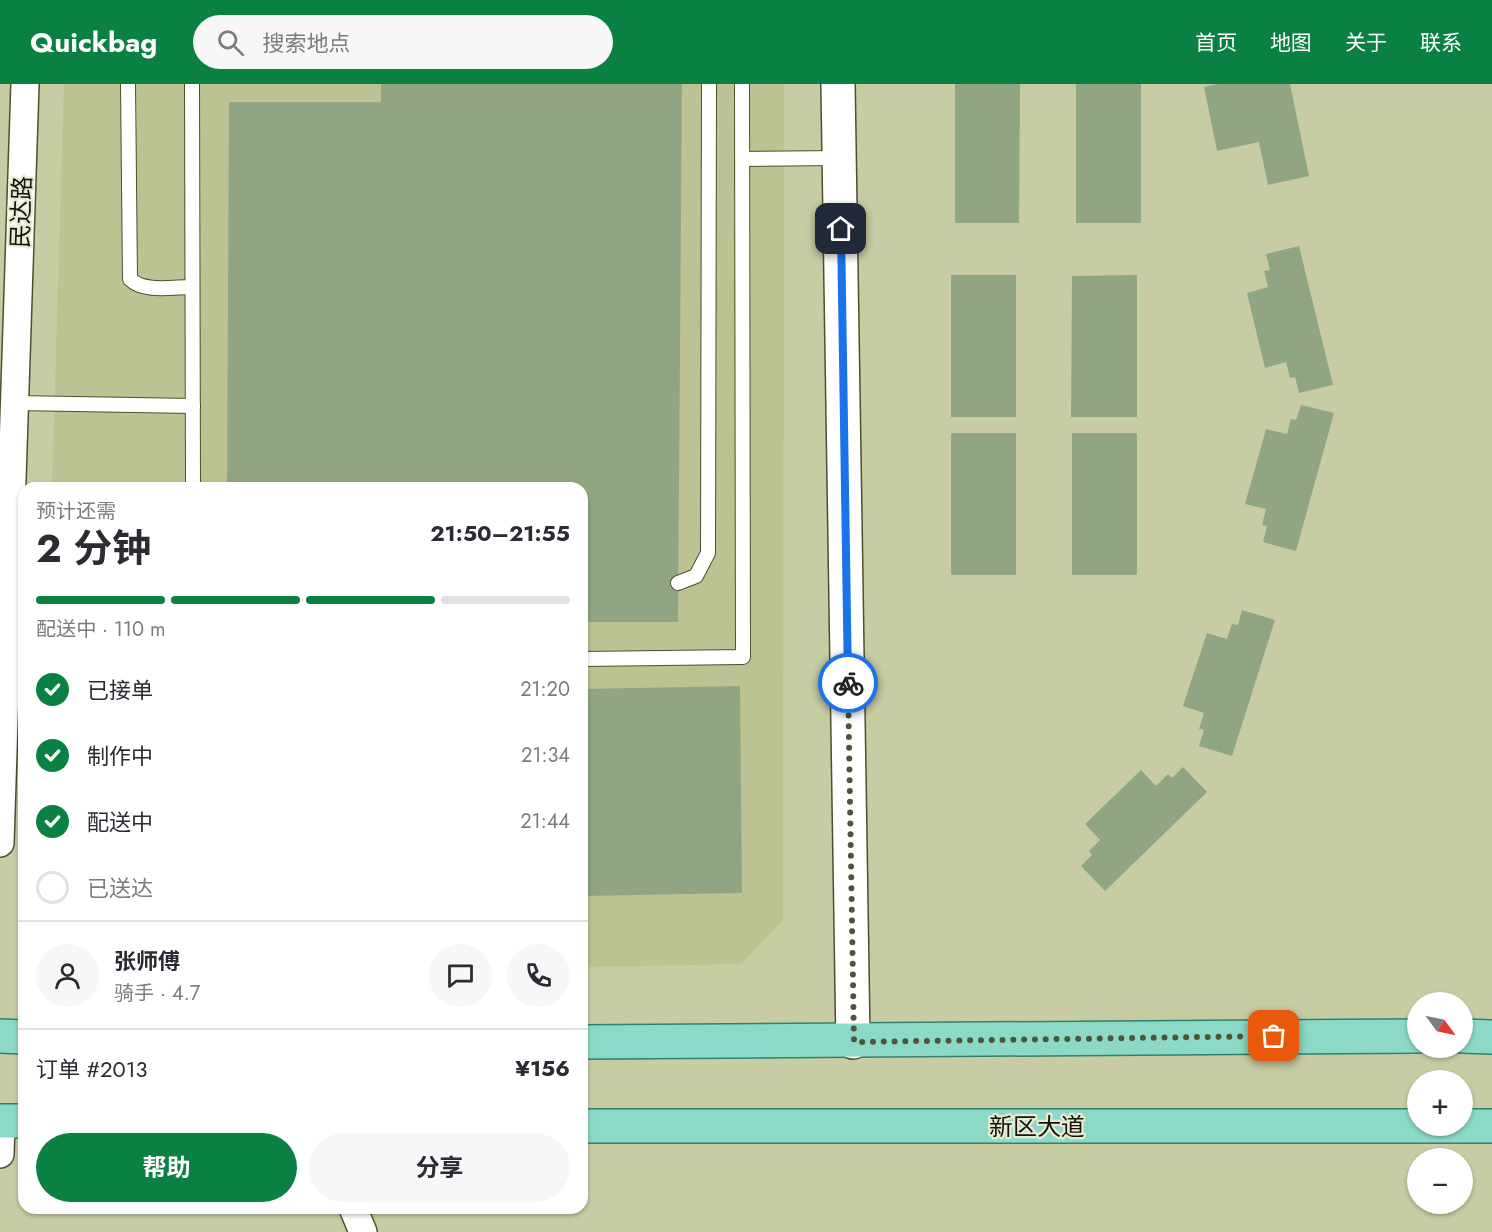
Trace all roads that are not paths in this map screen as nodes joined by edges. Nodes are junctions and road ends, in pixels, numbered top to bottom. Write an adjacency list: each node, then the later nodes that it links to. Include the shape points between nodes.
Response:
1 (25, 84): 10 (street, 民达路)
2 (128, 84): 9 (lane, via 130,279 145,287)
3 (192, 84): 9 (lane)
4 (709, 84): 13 (lane, via 708,553 696,576)
5 (742, 84): 8 (lane)
6 (838, 84): 7 (street)
7 (839, 158): 8 (lane); 22 (street)
8 (742, 159): 14 (lane, via 743,657)
9 (192, 287): 11 (lane)
10 (15, 403): 11 (lane); 15 (street, 民达路)
11 (193, 406): 12 (lane)
12 (193, 482)
13 (678, 583)
14 (588, 659)
15 (0, 843)
16 (0, 1036): 19 (main road)
17 (1407, 1036): 22 (main road)
18 (1473, 1036): 20 (main road)
19 (18, 1037)
20 (1492, 1037)
21 (588, 1042): 22 (main road)
22 (854, 1042)
23 (8, 1121): 26 (street)
24 (588, 1126): 25 (main road, 新区大道)
25 (1492, 1126)
26 (0, 1154)
27 (356, 1214): 29 (street)
28 (375, 1214): 30 (street)
29 (363, 1232)
30 (368, 1232)

